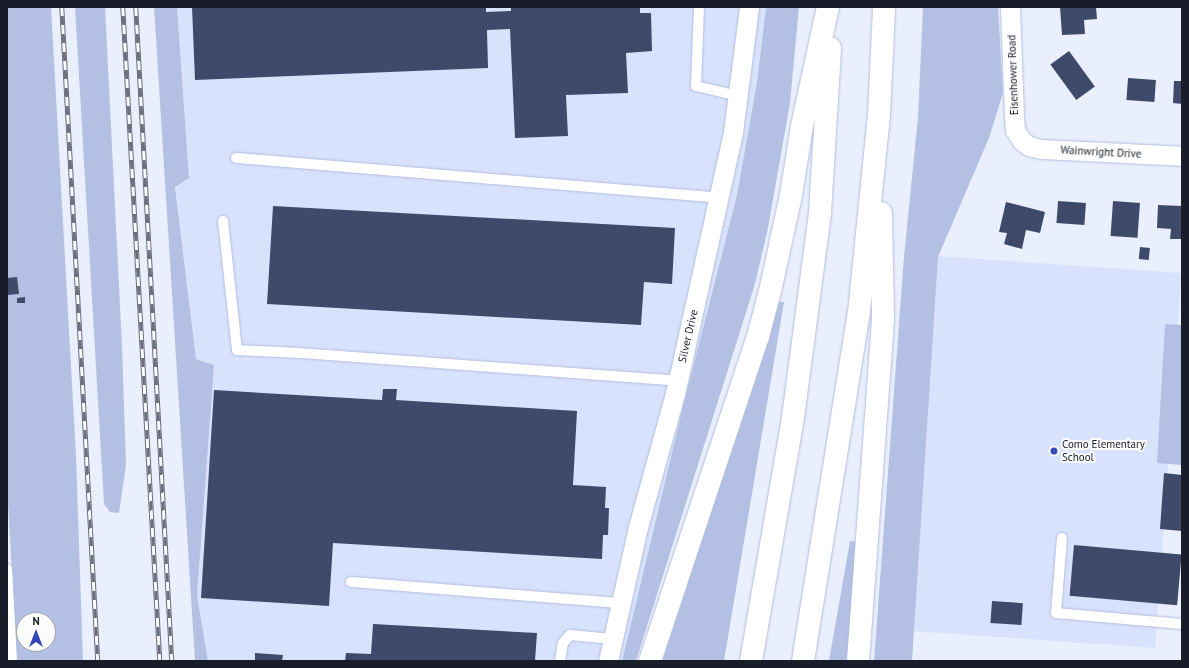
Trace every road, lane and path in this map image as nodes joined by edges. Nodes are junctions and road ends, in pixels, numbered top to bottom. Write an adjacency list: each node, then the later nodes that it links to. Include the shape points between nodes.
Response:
1 (698, 7): 7 (lane, via 696,86)
2 (749, 7): 7 (street, Silver Drive)
3 (828, 7): 25 (highway, via 802,126 791,195 758,337)
4 (833, 7): 26 (highway, via 820,213 793,418)
5 (884, 7): 8 (highway)
6 (1010, 7): 9 (street, Eisenhower Road, via 1015,130)
7 (738, 96): 12 (street, Silver Drive, via 733,132)
8 (879, 115): 27 (highway, via 859,312); 28 (highway, via 883,319)
9 (1022, 141): 10 (street, Wainwright Drive, via 1041,149)
10 (1182, 156)
11 (236, 158): 12 (lane)
12 (718, 198): 14 (street, Silver Drive)
13 (223, 221): 14 (lane, via 237,350)
14 (677, 381): 18 (street, Silver Drive)
15 (1062, 538): 20 (lane, via 1056,613)
16 (7, 569): 19 (lane)
17 (351, 582): 18 (lane)
18 (620, 603): 21 (street, Silver Drive)
19 (8, 618): 22 (lane)
20 (1182, 624)
21 (613, 639): 23 (lane, via 570,635 563,643); 24 (street, Silver Drive)
22 (12, 661)
23 (560, 661)
24 (608, 661)
25 (650, 661)
26 (751, 661)
27 (803, 661)
28 (858, 661)

